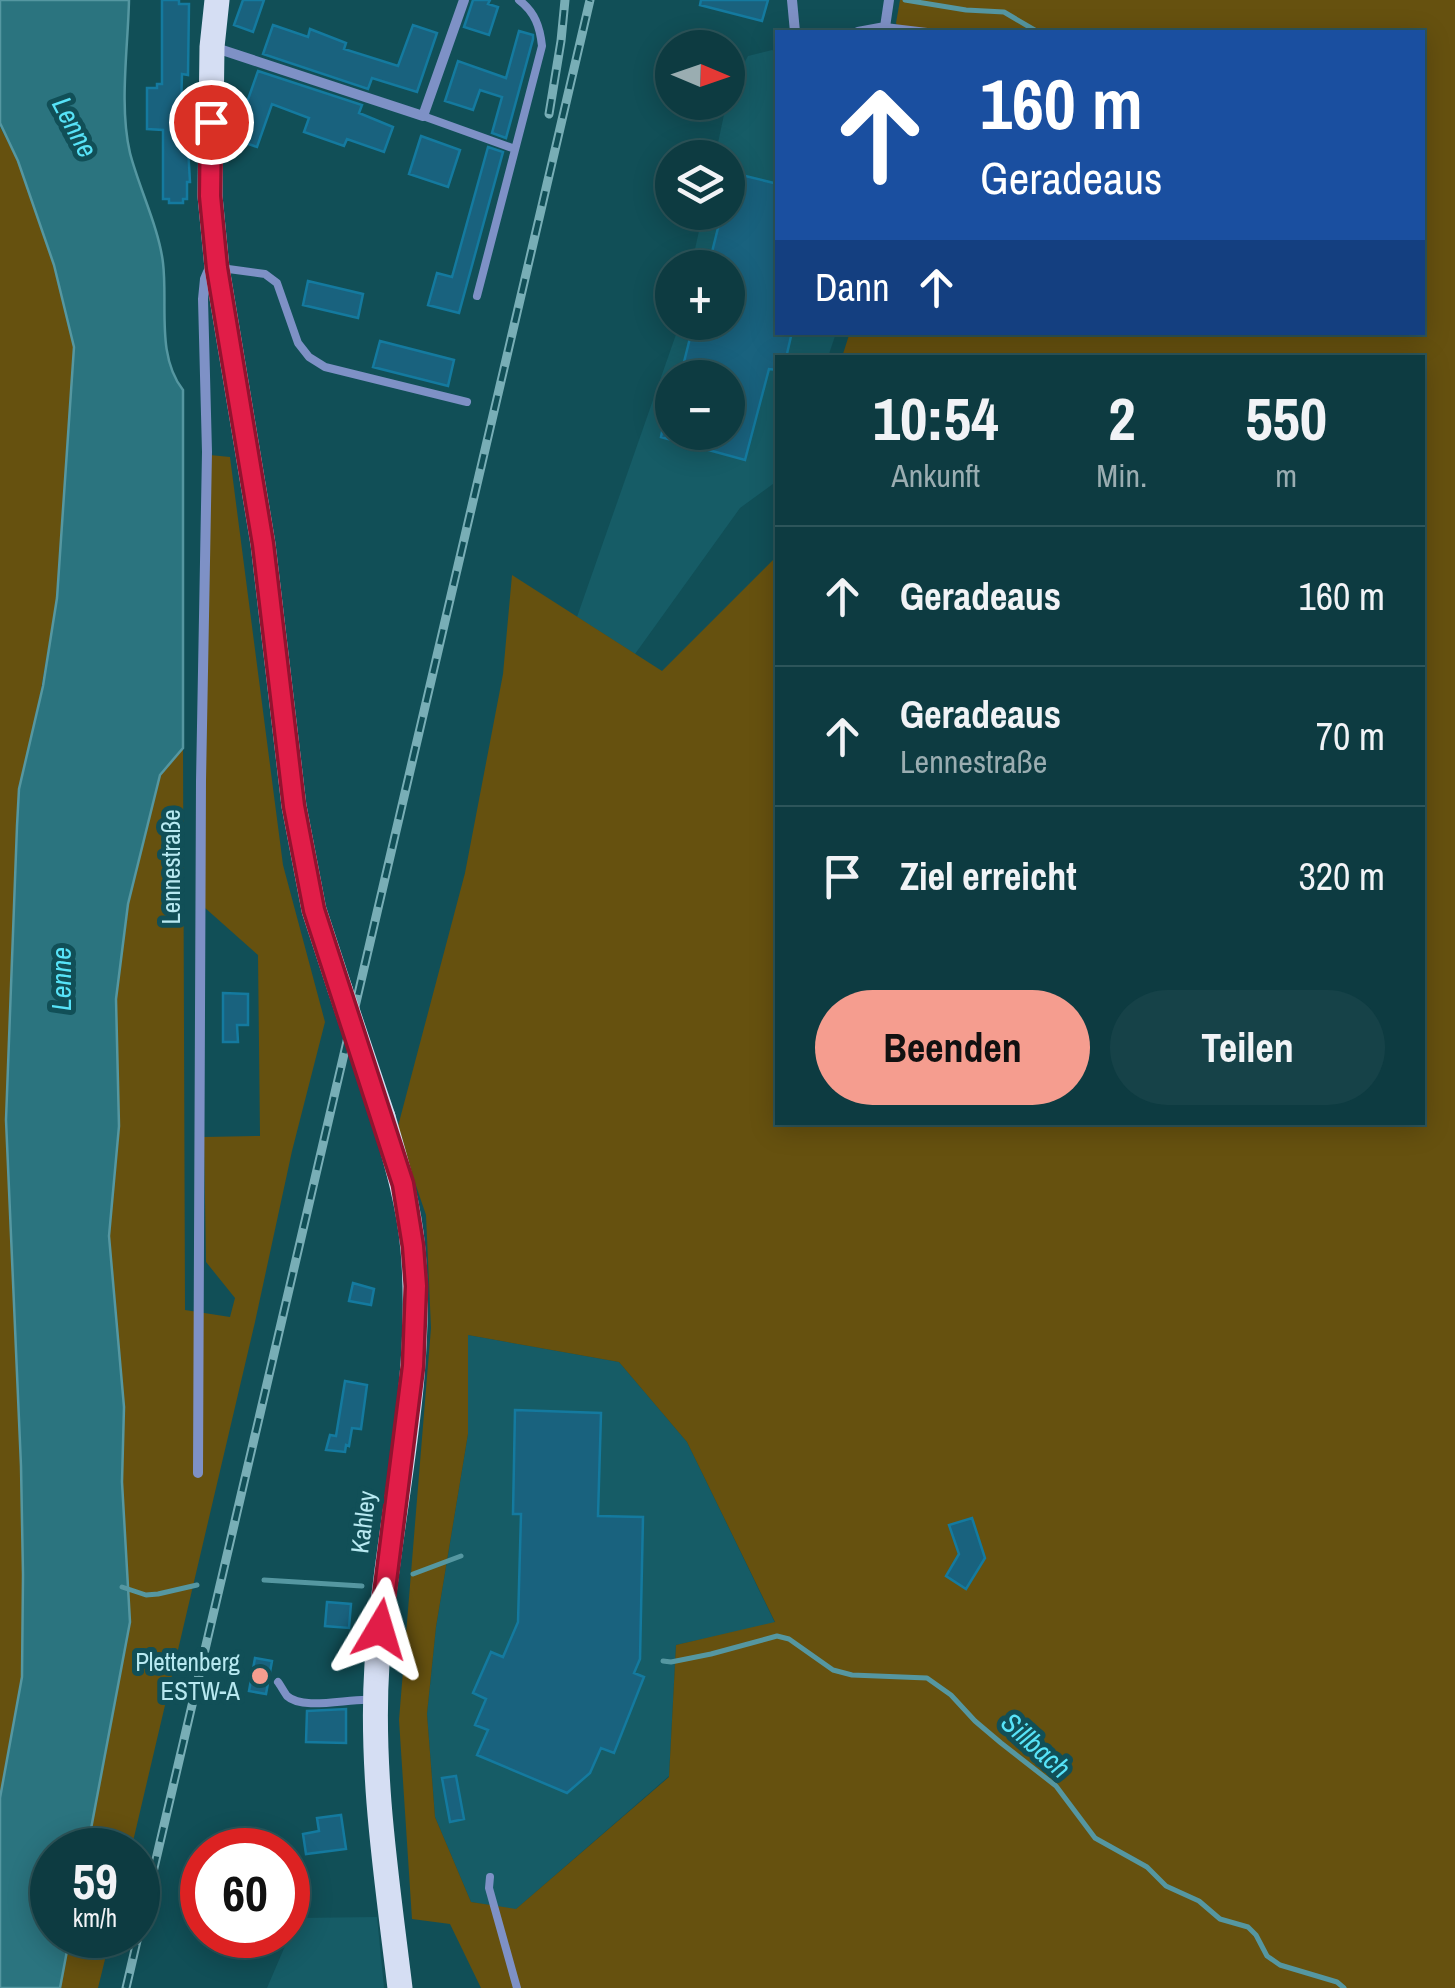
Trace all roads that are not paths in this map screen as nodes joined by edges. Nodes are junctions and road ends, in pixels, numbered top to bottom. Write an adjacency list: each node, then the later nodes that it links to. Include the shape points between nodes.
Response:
1 (217, 0): 10 (main road, Lennestraße)
2 (464, 0): 11 (street)
3 (518, 0): 12 (lane, via 540,26 542,46)
4 (792, 0): 7 (street)
5 (889, 0): 6 (street)
6 (884, 26): 8 (street); 9 (lane)
7 (795, 30)
8 (867, 30)
9 (913, 30)
10 (212, 47): 11 (street); 13 (main road, Lennestraße, via 210,196)
11 (424, 116): 12 (lane)
12 (515, 150): 14 (lane)
13 (217, 268): 15 (lane, via 265,274 277,283 298,343 325,367); 16 (main road, Lennestraße, bridge, via 314,910); 17 (street, Lennestraße, via 208,272 203,299)
14 (477, 296)
15 (467, 402)
16 (382, 1117): 19 (main road, Kahley, via 413,1246 415,1326)
17 (198, 1473)
18 (278, 1682): 19 (lane, via 300,1704)
19 (376, 1700): 21 (main road, Kahley, via 376,1778)
20 (490, 1877): 22 (lane)
21 (400, 1988)
22 (516, 1988)

